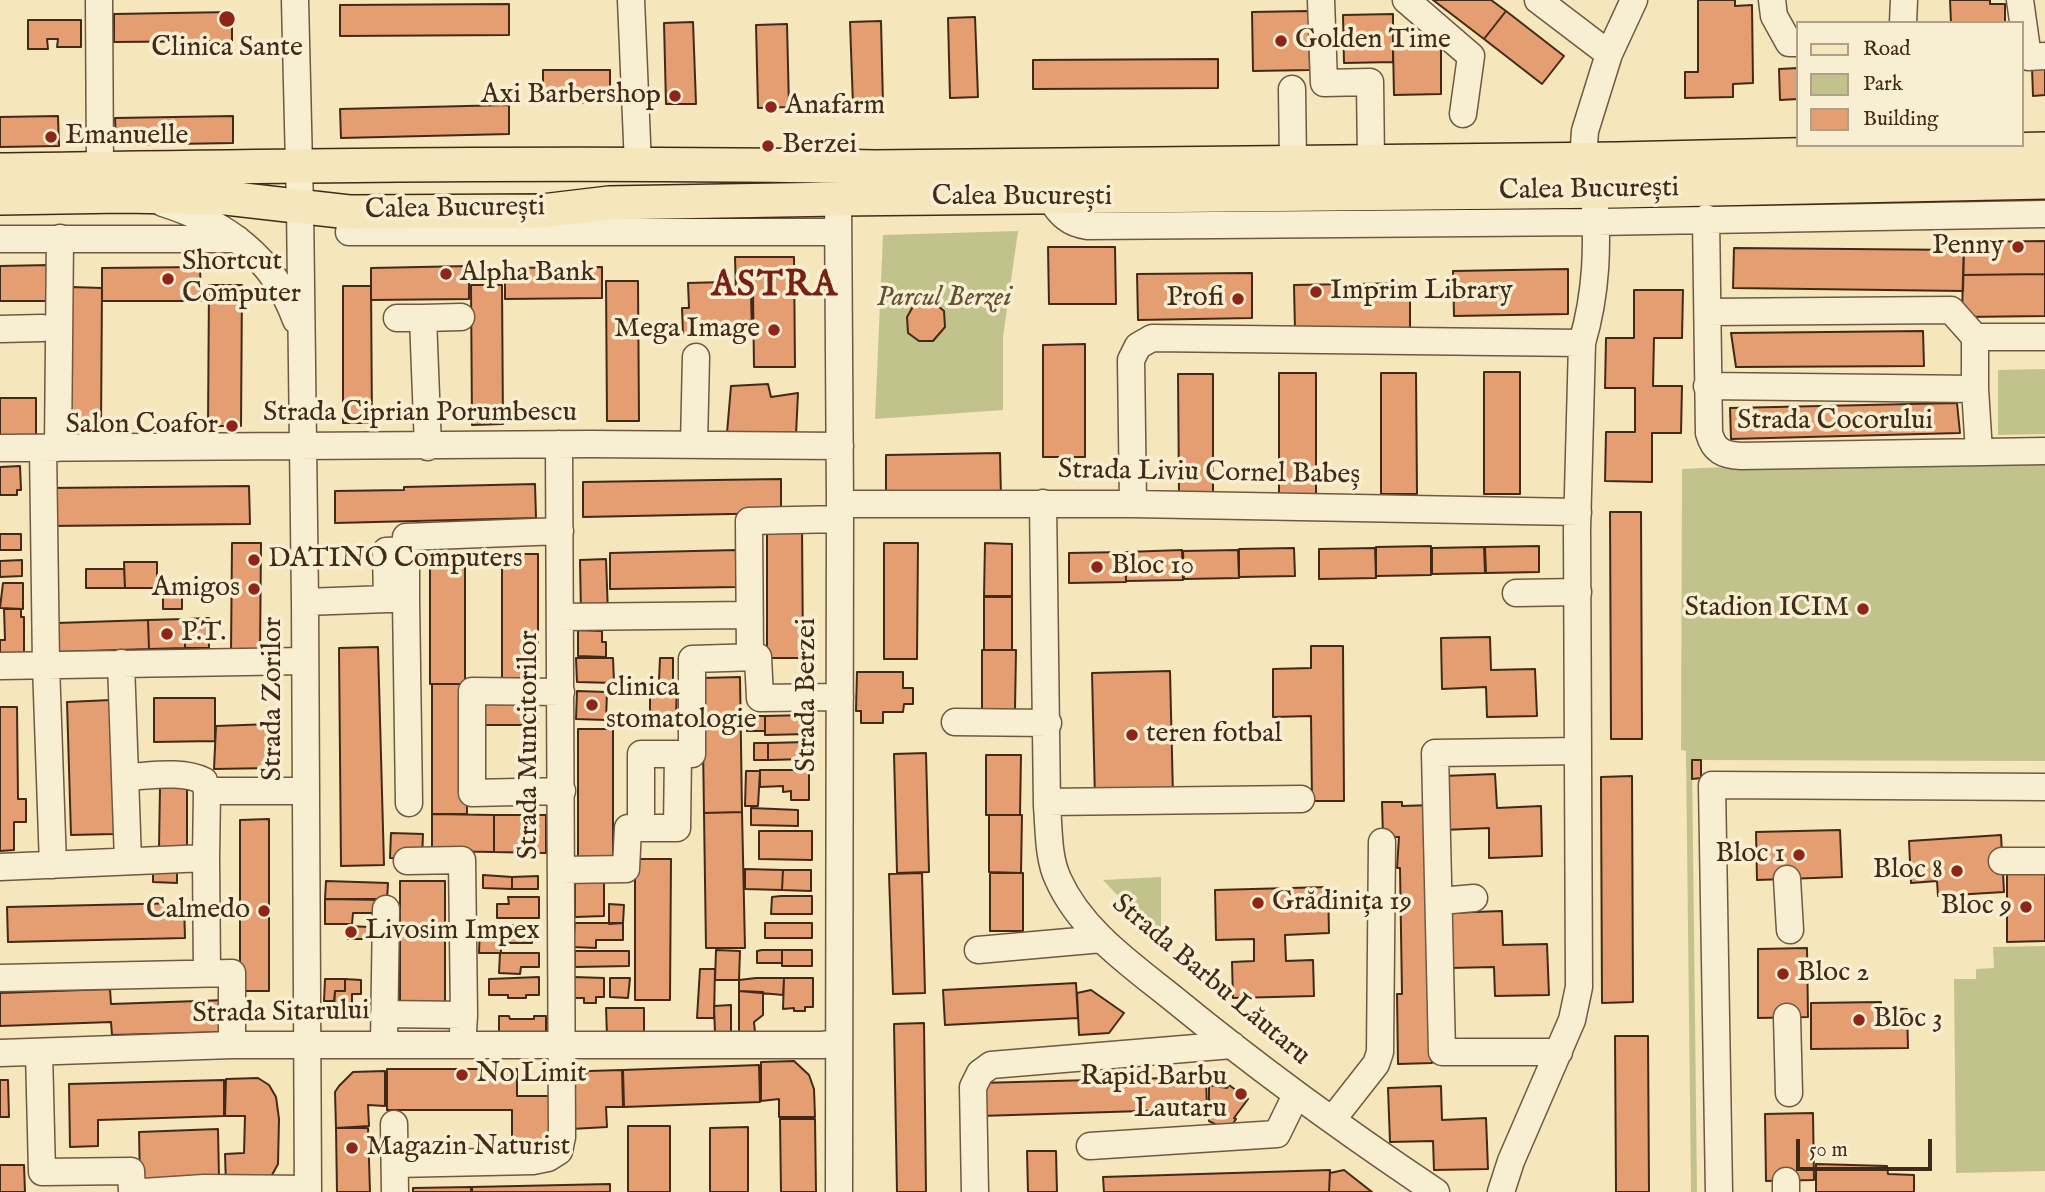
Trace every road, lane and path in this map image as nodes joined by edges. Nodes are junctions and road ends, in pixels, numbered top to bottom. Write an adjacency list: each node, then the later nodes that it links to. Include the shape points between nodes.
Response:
1 (99, 0): 26 (street)
2 (295, 0): 24 (street, Strada Zorilor)
3 (631, 0): 4 (street); 25 (street)
4 (652, 0)
5 (1321, 0): 22 (street, via 1324,83 1370,82)
6 (1406, 0): 19 (street, via 1471,56)
7 (1538, 0): 16 (street)
8 (1634, 0): 16 (street)
9 (1772, 0): 15 (street, via 1774,16 1789,43)
10 (1904, 0): 12 (street)
11 (2020, 0): 13 (street)
12 (1903, 21)
13 (2023, 21)
14 (2024, 28): 17 (street, via 2028,57)
15 (1797, 43)
16 (1609, 54): 21 (street, via 1585,131)
17 (2045, 56)
18 (1292, 89): 23 (street)
19 (1463, 114)
20 (2045, 149): 21 (main road, Calea București)
21 (1583, 159): 22 (main road, Calea București)
22 (1371, 161): 23 (main road, Calea București)
23 (1293, 163): 25 (main road, Calea București)
24 (299, 165): 25 (main road, Calea București); 26 (main road, Calea București); 32 (street, Strada Zorilor)
25 (638, 165)
26 (100, 169): 27 (main road, Calea București)
27 (0, 170)
28 (2045, 182): 33 (main road, Calea București)
29 (123, 196): 30 (main road, Calea București); 32 (main road, Calea București, via 226,198); 40 (street, via 197,214)
30 (0, 198)
31 (838, 199): 32 (main road, Calea București, via 609,203 542,211 349,212); 33 (main road, Calea București); 37 (street, Strada Berzei)
32 (300, 206): 47 (street, Strada Zorilor)
33 (1595, 206): 35 (street); 50 (street, via 1595,285)
34 (2045, 215): 35 (street)
35 (1706, 218): 41 (street, Strada Cocorului)
36 (349, 232): 37 (street)
37 (838, 232): 57 (street, Strada Berzei)
38 (60, 238): 39 (street); 40 (street); 60 (street)
39 (0, 239)
40 (237, 239): 47 (street, via 271,271 287,296)
41 (1708, 312): 48 (street, via 1951,310); 52 (street, Strada Cocorului)
42 (424, 317): 43 (street); 44 (street); 58 (street)
43 (461, 317)
44 (397, 318)
45 (42, 328): 46 (street)
46 (0, 329)
47 (301, 333): 56 (street, Strada Zorilor)
48 (1975, 337): 49 (street); 53 (street)
49 (2045, 337)
50 (1581, 343): 64 (street, via 1152,338 1138,346 1131,360); 66 (street)
51 (696, 357): 54 (street)
52 (1707, 386): 53 (street); 62 (street, Strada Cocorului, via 1712,442 1727,456)
53 (1975, 389): 62 (street)
54 (694, 443): 55 (street, Strada Ciprian Porumbescu); 57 (street, Strada Ciprian Porumbescu)
55 (559, 444): 58 (street, Strada Ciprian Porumbescu); 67 (street, Strada Muncitorilor)
56 (302, 446): 58 (street, Strada Ciprian Porumbescu); 60 (street, Strada Ciprian Porumbescu); 71 (street, Strada Zorilor)
57 (840, 446): 65 (street, Strada Berzei)
58 (428, 447)
59 (0, 448): 60 (street, Strada Ciprian Porumbescu)
60 (51, 448): 79 (street)
61 (2045, 451): 62 (street, Strada Cocorului)
62 (1979, 452)
63 (1043, 503): 64 (street, Strada Liviu Cornel Babeș); 65 (street, Strada Liviu Cornel Babeș); 84 (street, Strada Barbu Lăutaru)
64 (1133, 504): 66 (street, Strada Liviu Cornel Babeș)
65 (840, 512): 73 (street, Strada Liviu Cornel Babeș, via 749,521); 82 (street, Strada Berzei)
66 (1578, 512): 68 (street)
67 (560, 531): 70 (street, via 406,537); 74 (street, Strada Muncitorilor)
68 (1578, 592): 69 (street); 85 (street)
69 (1516, 593)
70 (396, 599): 71 (street); 94 (street)
71 (305, 603): 77 (street, Strada Zorilor)
72 (690, 615): 73 (street); 74 (street); 76 (street)
73 (749, 615): 75 (street)
74 (560, 617): 81 (street, Strada Muncitorilor)
75 (750, 657): 76 (street); 82 (street, via 758,657 760,698)
76 (692, 659): 86 (street, via 692,754)
77 (304, 660): 78 (street); 90 (street, Strada Zorilor)
78 (121, 663): 79 (street); 87 (street)
79 (46, 665): 80 (street); 101 (street)
80 (0, 666)
81 (561, 692): 91 (street, Strada Muncitorilor); 91 (street, via 472,691 472,793)
82 (840, 697): 117 (street, Strada Berzei)
83 (955, 722): 84 (street)
84 (1048, 723): 93 (street, Strada Barbu Lăutaru)
85 (1578, 751): 107 (street, via 1436,753); 125 (street, via 1578,987)
86 (678, 754): 95 (street, via 677,828); 95 (street, via 640,754)
87 (126, 777): 89 (street, via 195,777 204,781); 98 (street)
88 (2045, 787): 143 (street, via 1712,785)
89 (207, 791): 90 (street); 97 (street)
90 (306, 791): 118 (street, Strada Zorilor)
91 (562, 791): 104 (street, Strada Muncitorilor)
92 (1301, 799): 93 (street)
93 (1047, 802): 110 (street, Strada Barbu Lăutaru, via 1057,878 1071,903)
94 (409, 803)
95 (641, 828): 104 (street, via 628,828 626,869)
96 (1382, 842): 129 (street, via 1380,1052 1376,1064)
97 (206, 858): 98 (street); 112 (street)
98 (128, 861): 101 (street)
99 (407, 861): 115 (street, via 462,860)
100 (2002, 861): 102 (street)
101 (53, 864): 103 (street)
102 (2035, 865)
103 (0, 867)
104 (562, 870): 123 (street, Strada Muncitorilor)
105 (1787, 879): 109 (street)
106 (1474, 898): 107 (street)
107 (1440, 901): 125 (street, via 1442,1052)
108 (386, 909): 114 (street)
109 (1790, 930)
110 (1102, 939): 111 (street); 122 (street, Strada Barbu Lăutaru)
111 (978, 950)
112 (207, 973): 113 (street, Strada Sitarului); 121 (street, via 232,973)
113 (0, 978)
114 (384, 1014): 115 (street); 119 (street)
115 (464, 1016): 120 (street)
116 (1795, 1026): 127 (street)
117 (839, 1043): 123 (street, Strada Sitarului); 139 (street, Strada Berzei)
118 (306, 1044): 119 (street, Strada Sitarului); 121 (street, Strada Sitarului); 135 (street, Strada Zorilor)
119 (384, 1044): 120 (street, Strada Sitarului)
120 (463, 1044): 123 (street, Strada Sitarului)
121 (232, 1045): 124 (street, Strada Sitarului)
122 (1231, 1045): 128 (street, Strada Barbu Lăutaru); 140 (street, via 991,1065 973,1087)
123 (563, 1046): 132 (street, via 559,1151 533,1161)
124 (39, 1052): 126 (street, Strada Sitarului); 133 (street)
125 (1559, 1052): 142 (street)
126 (0, 1053)
127 (1789, 1093)
128 (1296, 1095): 129 (street, Strada Barbu Lăutaru); 131 (street, via 1277,1134)
129 (1332, 1120): 141 (street, Strada Barbu Lăutaru)
130 (394, 1124): 132 (street)
131 (1090, 1146)
132 (395, 1164): 138 (street)
133 (42, 1182): 136 (street, via 131,1171)
134 (204, 1190): 135 (street); 137 (street)
135 (308, 1191)
136 (132, 1192)
137 (143, 1192)
138 (395, 1192)
139 (839, 1192)
140 (975, 1192)
141 (1435, 1192)
142 (1500, 1192)
143 (1719, 1192)

